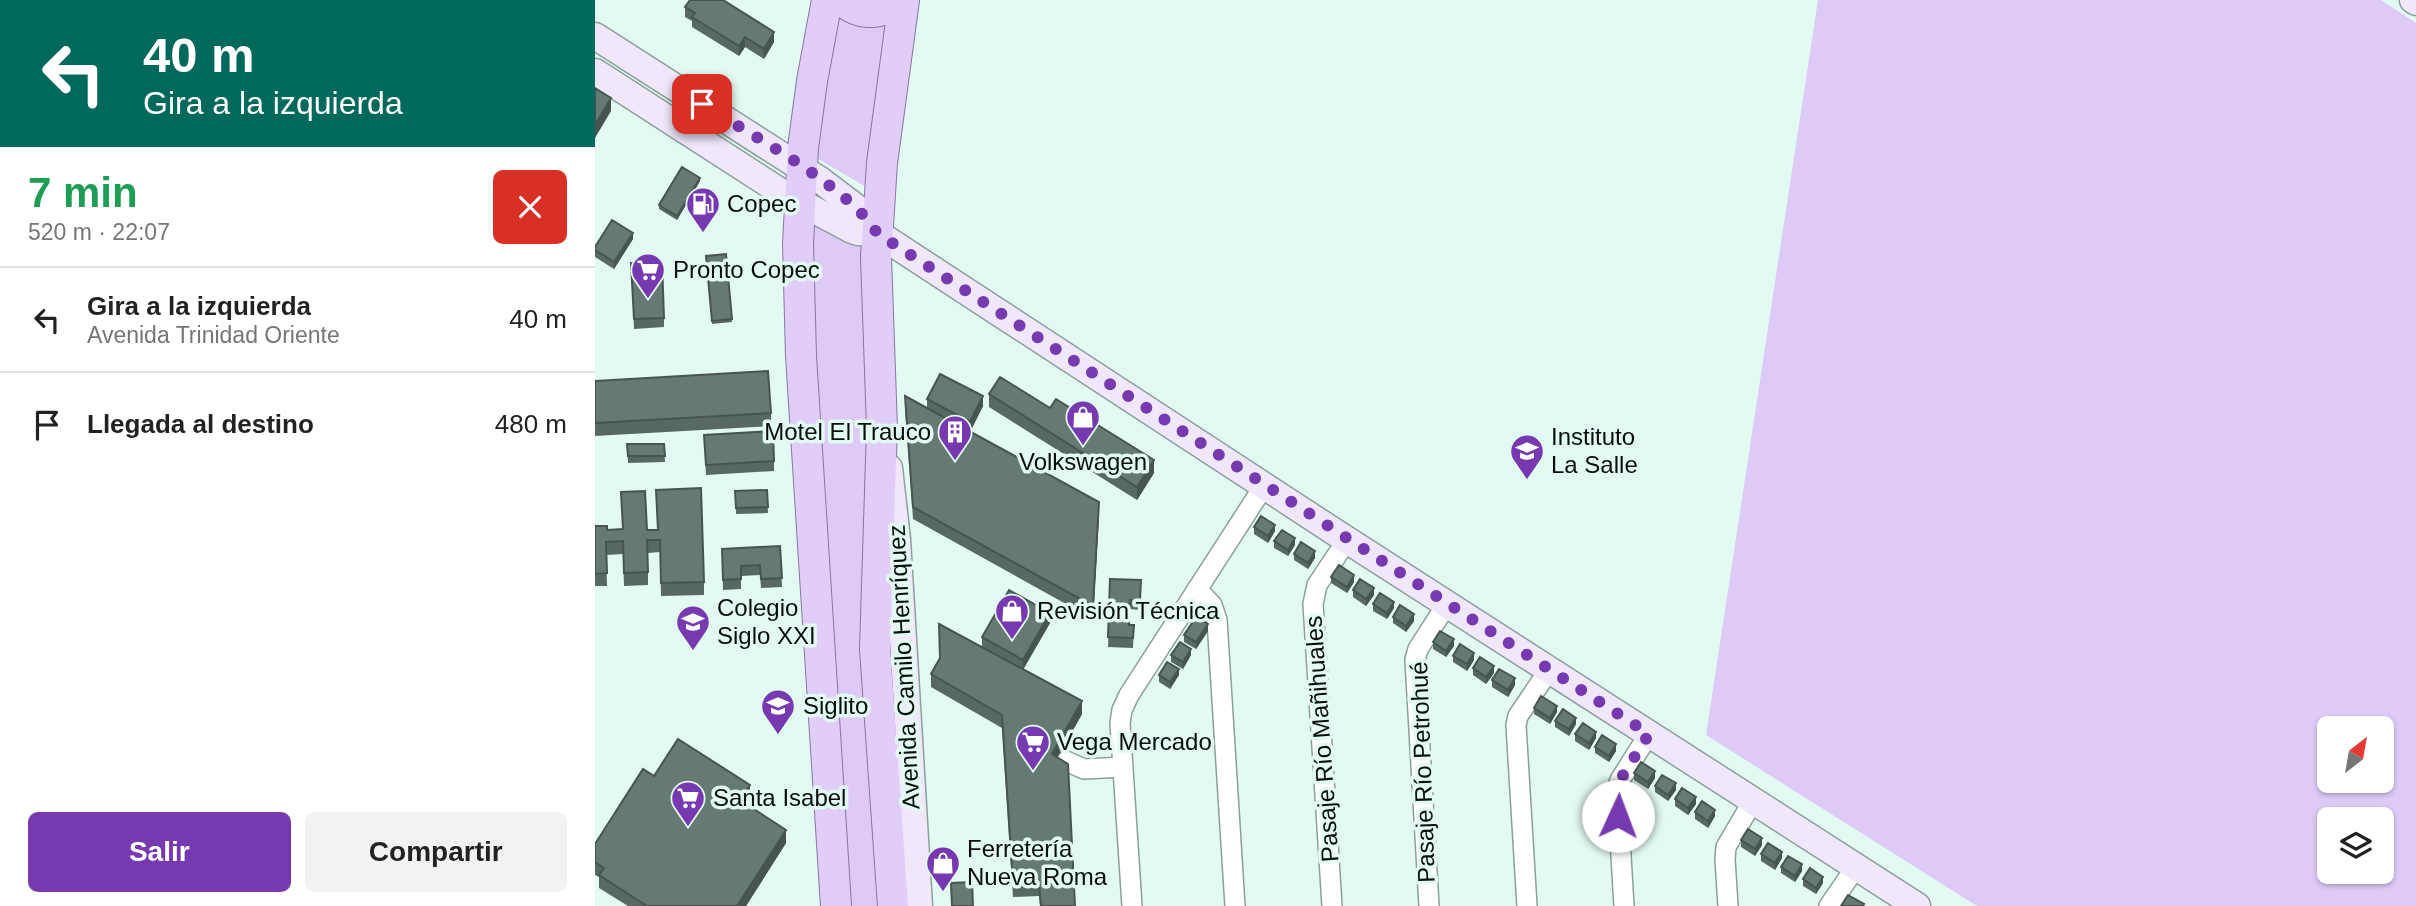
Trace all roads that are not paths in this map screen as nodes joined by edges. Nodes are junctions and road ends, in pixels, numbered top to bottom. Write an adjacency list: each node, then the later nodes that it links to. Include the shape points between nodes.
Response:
1 (827, 0): 6 (main road)
2 (842, 0): 3 (main road, via 874,13)
3 (902, 0): 8 (main road, Avenida Camilo Henríquez)
4 (595, 37): 6 (street)
5 (595, 72): 7 (street)
6 (801, 167): 7 (main road); 8 (street, via 857,208)
7 (799, 202): 8 (street, via 850,229); 20 (main road, via 801,356)
8 (877, 233): 9 (main road, Avenida Camilo Henríquez); 10 (street)
9 (882, 428): 21 (main road, Avenida Camilo Henríquez, via 875,649); 22 (street, Avenida Camilo Henríquez, via 894,497)
10 (1264, 485): 11 (street); 12 (street)
11 (1347, 540): 13 (street); 25 (street, Pasaje Río Mañihuales, via 1321,578 1313,604)
12 (1197, 589): 17 (street, via 1125,702 1120,723); 24 (street, via 1208,598 1217,620)
13 (1447, 604): 14 (street); 26 (street, Pasaje Río Petrohué, via 1415,660)
14 (1549, 670): 15 (street); 27 (street, via 1516,725)
15 (1649, 734): 18 (street); 28 (street, via 1617,789)
16 (1066, 761): 17 (street, via 1080,769)
17 (1123, 767): 23 (street)
18 (1753, 801): 19 (street); 29 (street, via 1726,847)
19 (1856, 867): 30 (street); 31 (street)
20 (836, 906)
21 (893, 906)
22 (919, 906)
23 (1132, 906)
24 (1235, 906)
25 (1332, 906)
26 (1429, 906)
27 (1527, 906)
28 (1624, 906)
29 (1728, 906)
30 (1829, 906)
31 (1917, 906)

